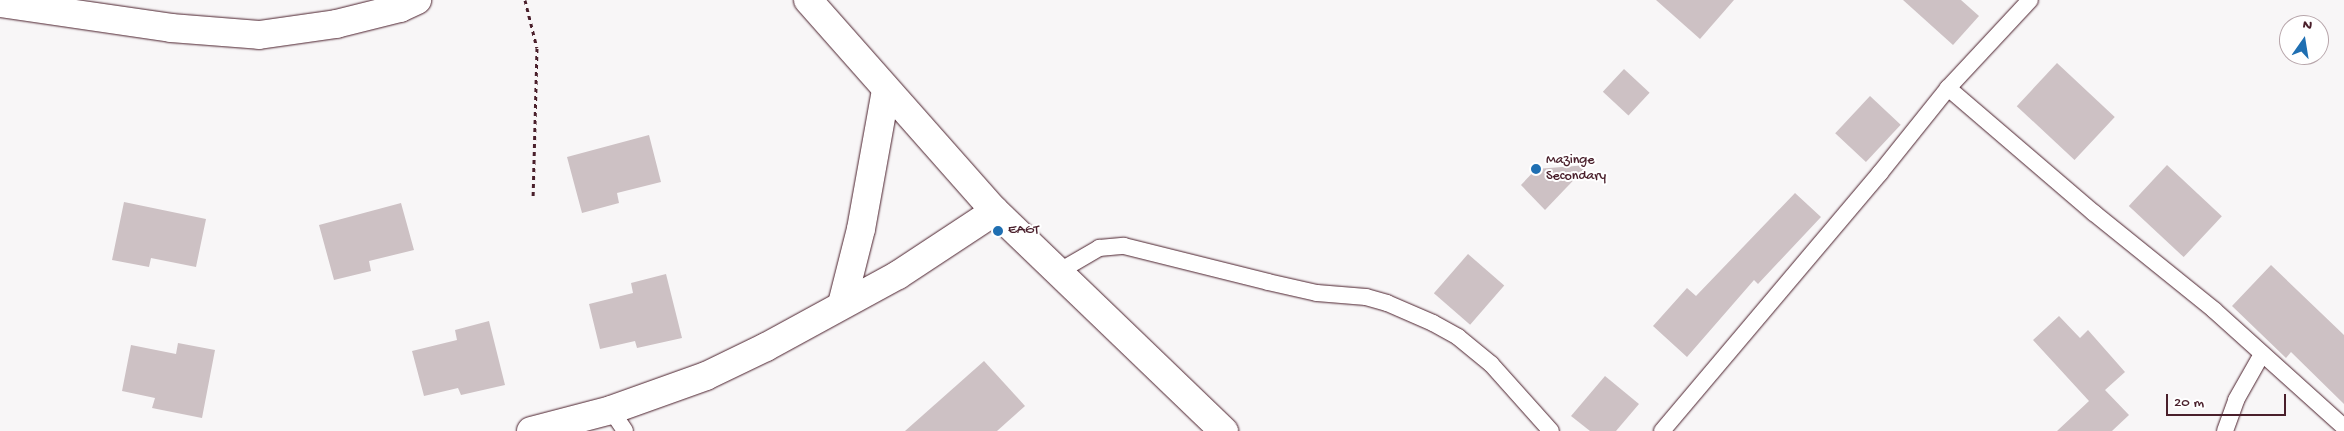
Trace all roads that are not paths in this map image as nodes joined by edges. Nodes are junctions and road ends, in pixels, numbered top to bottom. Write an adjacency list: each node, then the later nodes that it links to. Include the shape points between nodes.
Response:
1 (417, 0): 4 (street, via 400,8 336,24 259,34 171,28)
2 (808, 0): 6 (street)
3 (2030, 0): 5 (lane)
4 (0, 3)
5 (1948, 88): 10 (lane, via 2214,310); 16 (lane)
6 (886, 90): 7 (street); 9 (street, via 861,229)
7 (995, 211): 8 (street); 9 (street, via 898,274)
8 (1058, 272): 14 (street); 15 (lane, via 1100,248 1124,246 1268,282 1388,303 1458,337 1491,364)
9 (842, 304): 11 (street, via 766,347)
10 (2262, 354): 12 (lane); 17 (lane, via 2236,400)
11 (618, 421): 13 (street)
12 (2344, 427)
13 (531, 431)
14 (1224, 431)
15 (1551, 431)
16 (1662, 431)
17 (2225, 431)

